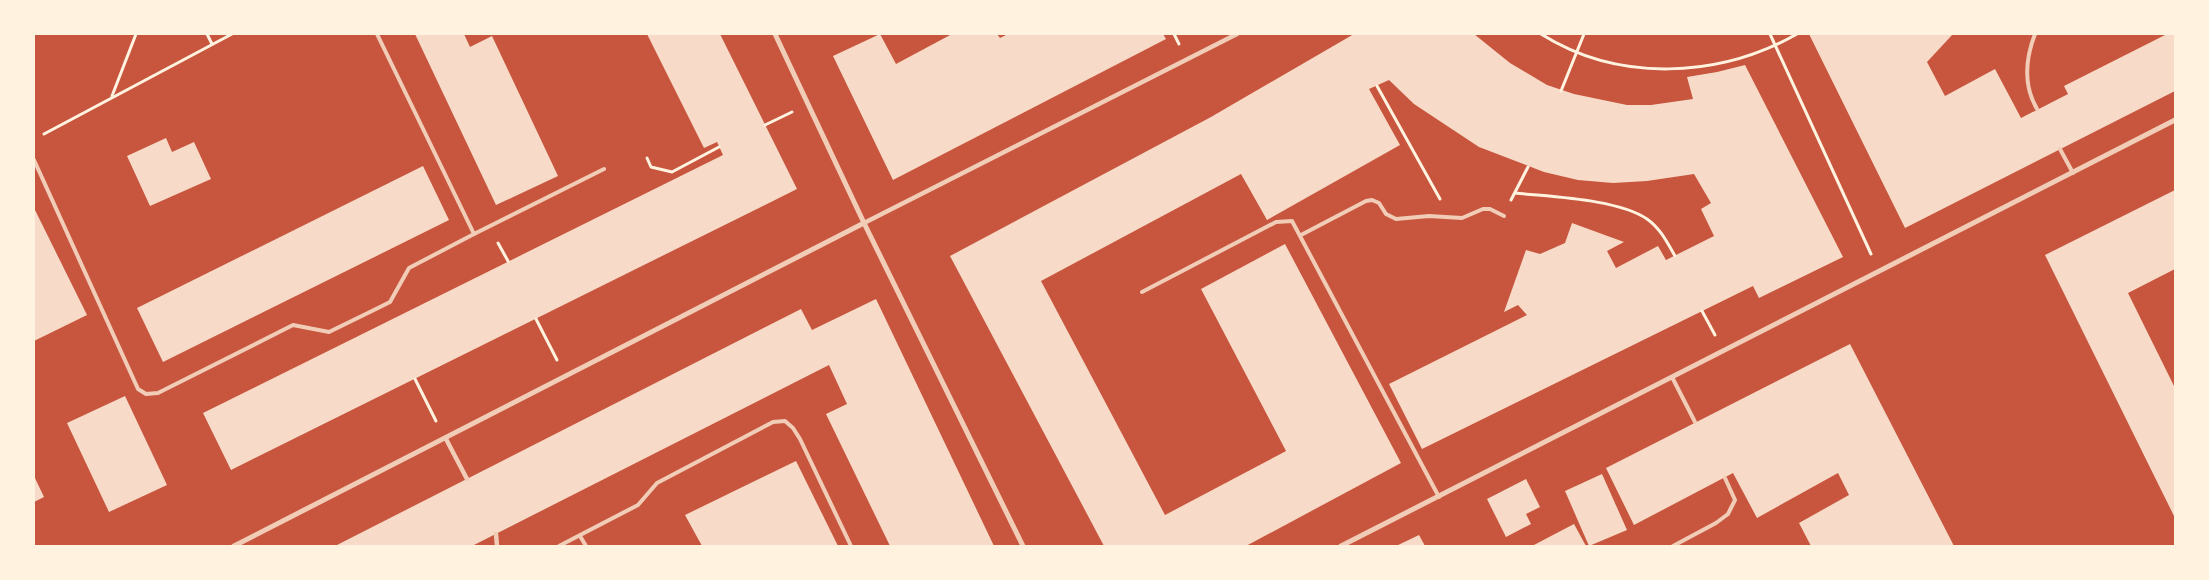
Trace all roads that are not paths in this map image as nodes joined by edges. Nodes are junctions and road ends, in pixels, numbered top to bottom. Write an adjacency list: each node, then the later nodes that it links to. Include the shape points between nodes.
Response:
1 (377, 34): 13 (lane)
2 (775, 34): 12 (street)
3 (1237, 34): 12 (street)
4 (2035, 34): 5 (lane, via 2027,62 2027,81)
5 (2037, 109)
6 (2175, 120): 10 (street)
7 (2060, 149): 10 (lane)
8 (34, 160): 13 (lane, via 138,389 146,394 158,393 293,325 329,332 368,313 390,302 409,268)
9 (604, 169): 13 (lane)
10 (2073, 173): 16 (street)
11 (1504, 216): 14 (lane, via 1490,209 1462,218 1396,219 1372,200)
12 (864, 224): 18 (street); 29 (street)
13 (474, 234)
14 (1301, 235): 15 (lane, via 1292,221 1276,222); 21 (lane)
15 (1142, 292)
16 (1672, 377): 17 (lane); 21 (street)
17 (1695, 422)
18 (446, 439): 20 (street); 24 (street)
19 (1725, 478): 31 (lane, via 1735,500 1728,514)
20 (467, 479)
21 (1439, 497): 30 (street)
22 (496, 534): 25 (street)
23 (580, 536): 26 (lane); 27 (lane); 28 (lane, via 638,505 657,483 773,422 785,421 800,440)
24 (234, 546)
25 (497, 546)
26 (559, 546)
27 (586, 546)
28 (851, 546)
29 (1023, 546)
30 (1340, 546)
31 (1673, 546)

